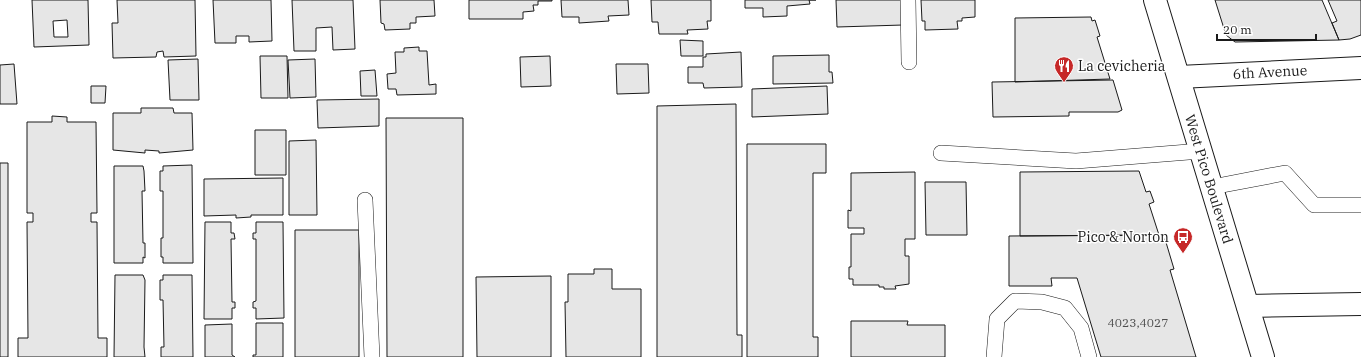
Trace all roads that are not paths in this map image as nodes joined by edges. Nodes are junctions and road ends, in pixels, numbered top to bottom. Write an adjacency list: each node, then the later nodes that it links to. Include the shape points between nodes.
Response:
1 (908, 0): 3 (lane)
2 (1156, 0): 5 (main road, West Pico Boulevard)
3 (909, 62)
4 (1361, 68): 5 (main road, 6th Avenue)
5 (1179, 77): 6 (main road, West Pico Boulevard)
6 (1201, 152): 7 (lane, via 1076,161); 8 (main road, West Pico Boulevard)
7 (941, 153)
8 (1212, 187): 10 (lane, via 1285,173 1314,205); 12 (main road, West Pico Boulevard)
9 (366, 200): 13 (lane)
10 (1361, 205)
11 (1361, 304): 12 (main road)
12 (1248, 306): 16 (main road, West Pico Boulevard)
13 (372, 357)
14 (994, 357): 15 (lane, via 997,318 1015,301 1042,302 1065,308 1081,328)
15 (1089, 357)
16 (1263, 357)

